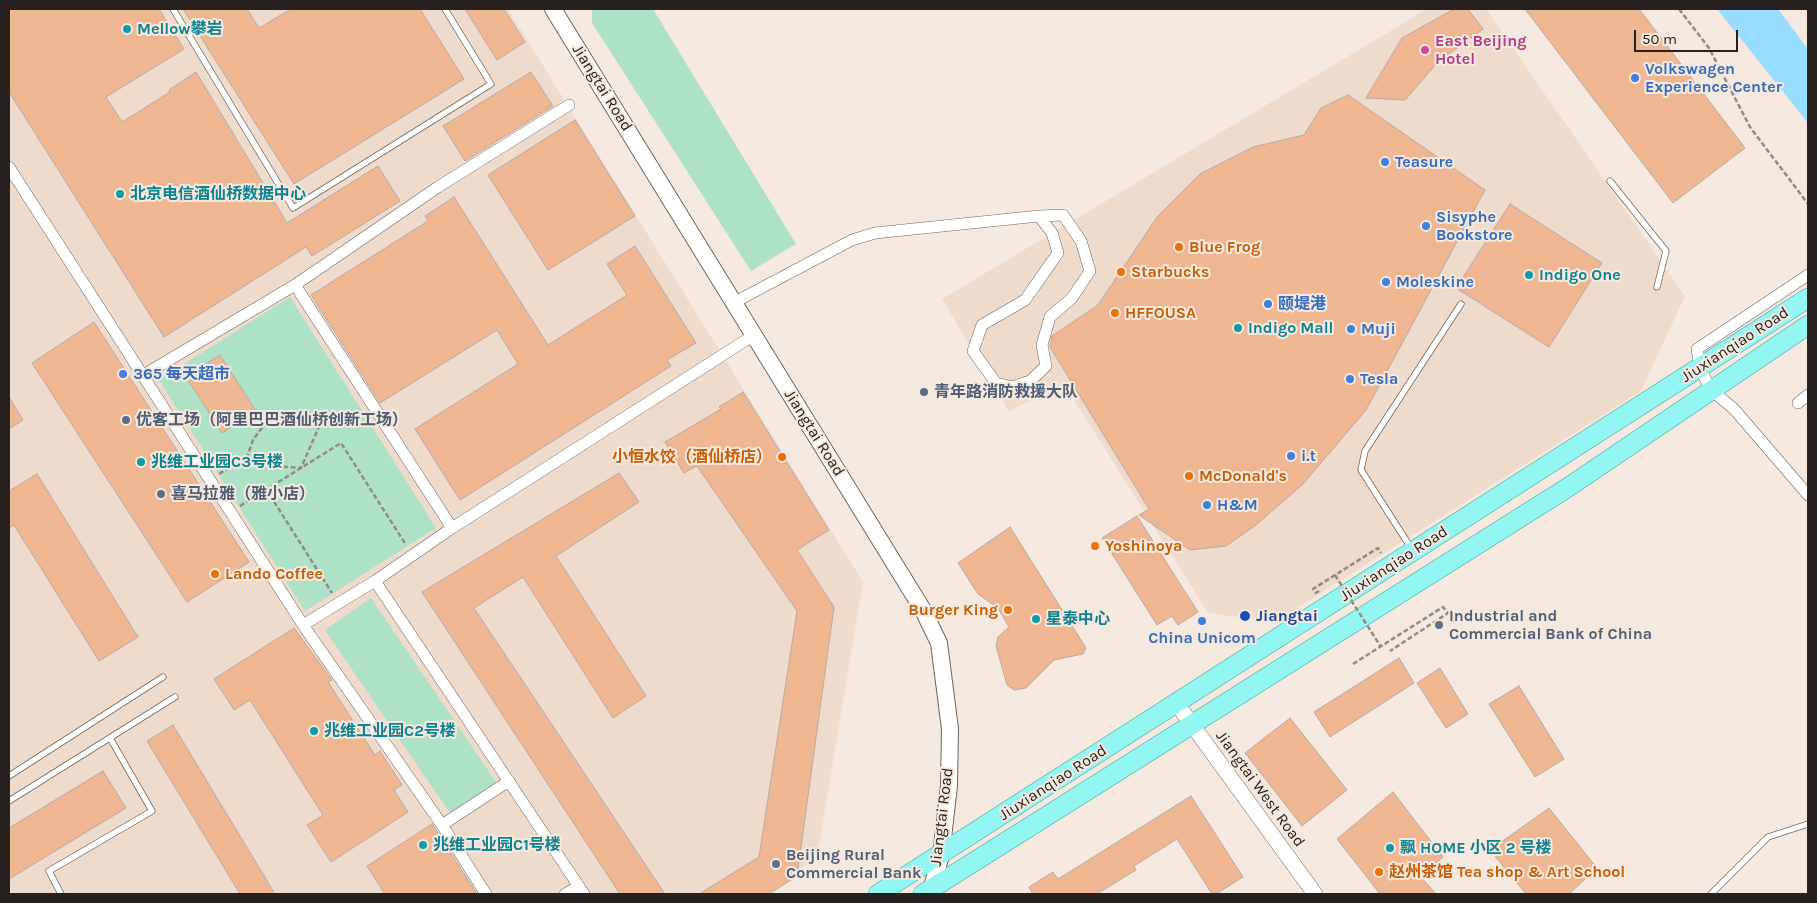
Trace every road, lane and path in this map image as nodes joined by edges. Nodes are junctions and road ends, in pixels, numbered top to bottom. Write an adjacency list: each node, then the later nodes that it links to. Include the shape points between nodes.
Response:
1 (173, 9): 2 (lane, via 293,208 491,84)
2 (445, 9)
3 (553, 9): 14 (main road, Jiangtai Road)
4 (1680, 9): 8 (path, via 1709,48 1750,126)
5 (569, 105): 11 (street, via 438,187)
6 (9, 167): 19 (street)
7 (1610, 181): 12 (lane, via 1666,251)
8 (1808, 204)
9 (1039, 216): 9 (street, via 1063,215 1081,241 1090,271 1072,298 1050,318 1042,345 1046,366 1030,381 1012,387 996,383 974,351 982,325 1025,300 1058,253 1052,233); 14 (street, via 875,233 852,240)
10 (1808, 275): 18 (street, via 1698,349)
11 (295, 285): 19 (street); 29 (street)
12 (1656, 286)
13 (1808, 298): 18 (main road, Jiuxianqiao Road)
14 (733, 303): 17 (main road, Jiangtai Road)
15 (1461, 304): 30 (lane, via 1365,450 1360,470)
16 (1808, 325): 20 (main road, Jiuxianqiao Road)
17 (754, 336): 29 (street); 51 (main road, Jiangtai Road, via 923,610 939,643 950,729 949,786)
18 (1700, 368): 20 (street); 30 (main road, Jiuxianqiao Road)
19 (142, 376): 25 (street)
20 (1711, 390): 27 (street, via 1734,409); 44 (main road, Jiuxianqiao Road, via 1567,488)
21 (1808, 395): 22 (street)
22 (1798, 403)
23 (247, 457): 24 (path, via 248,464); 24 (path, via 253,440 272,420 304,414 318,416 322,420); 25 (path)
24 (302, 468): 26 (path); 31 (path, via 340,443)
25 (210, 480): 28 (street)
26 (266, 489): 28 (path); 36 (path)
27 (1808, 495)
28 (231, 512): 37 (street)
29 (452, 528): 31 (street)
30 (1414, 552): 43 (main road, Jiuxianqiao Road)
31 (412, 554): 34 (street)
32 (1375, 558): 33 (path, via 1382,554 1378,548)
33 (1335, 576): 35 (path, via 1313,589 1316,593); 38 (path, bridge)
34 (375, 581): 36 (street); 47 (street)
35 (1321, 590)
36 (338, 603): 37 (street)
37 (303, 625): 50 (street)
38 (1381, 647): 39 (path, via 1443,607 1448,613); 40 (path)
39 (1390, 651)
40 (1353, 664)
41 (163, 677): 46 (lane)
42 (175, 697): 45 (lane)
43 (1177, 704): 44 (street, Jiangtai West Road); 51 (main road, Jiuxianqiao Road)
44 (1191, 724): 53 (main road, Jiuxianqiao Road); 58 (street, Jiangtai West Road)
45 (110, 738): 48 (lane); 54 (lane, via 152,811 49,871)
46 (9, 776)
47 (509, 781): 50 (street); 52 (street)
48 (9, 801)
49 (1808, 824): 59 (lane, via 1768,838)
50 (442, 825): 55 (street)
51 (941, 855): 53 (main road, Jiangtai Road); 57 (main road, Jiuxianqiao Road)
52 (582, 890): 56 (street)
53 (928, 893)
54 (61, 894)
55 (486, 894)
56 (565, 894)
57 (878, 894)
58 (1315, 894)
59 (1711, 894)

